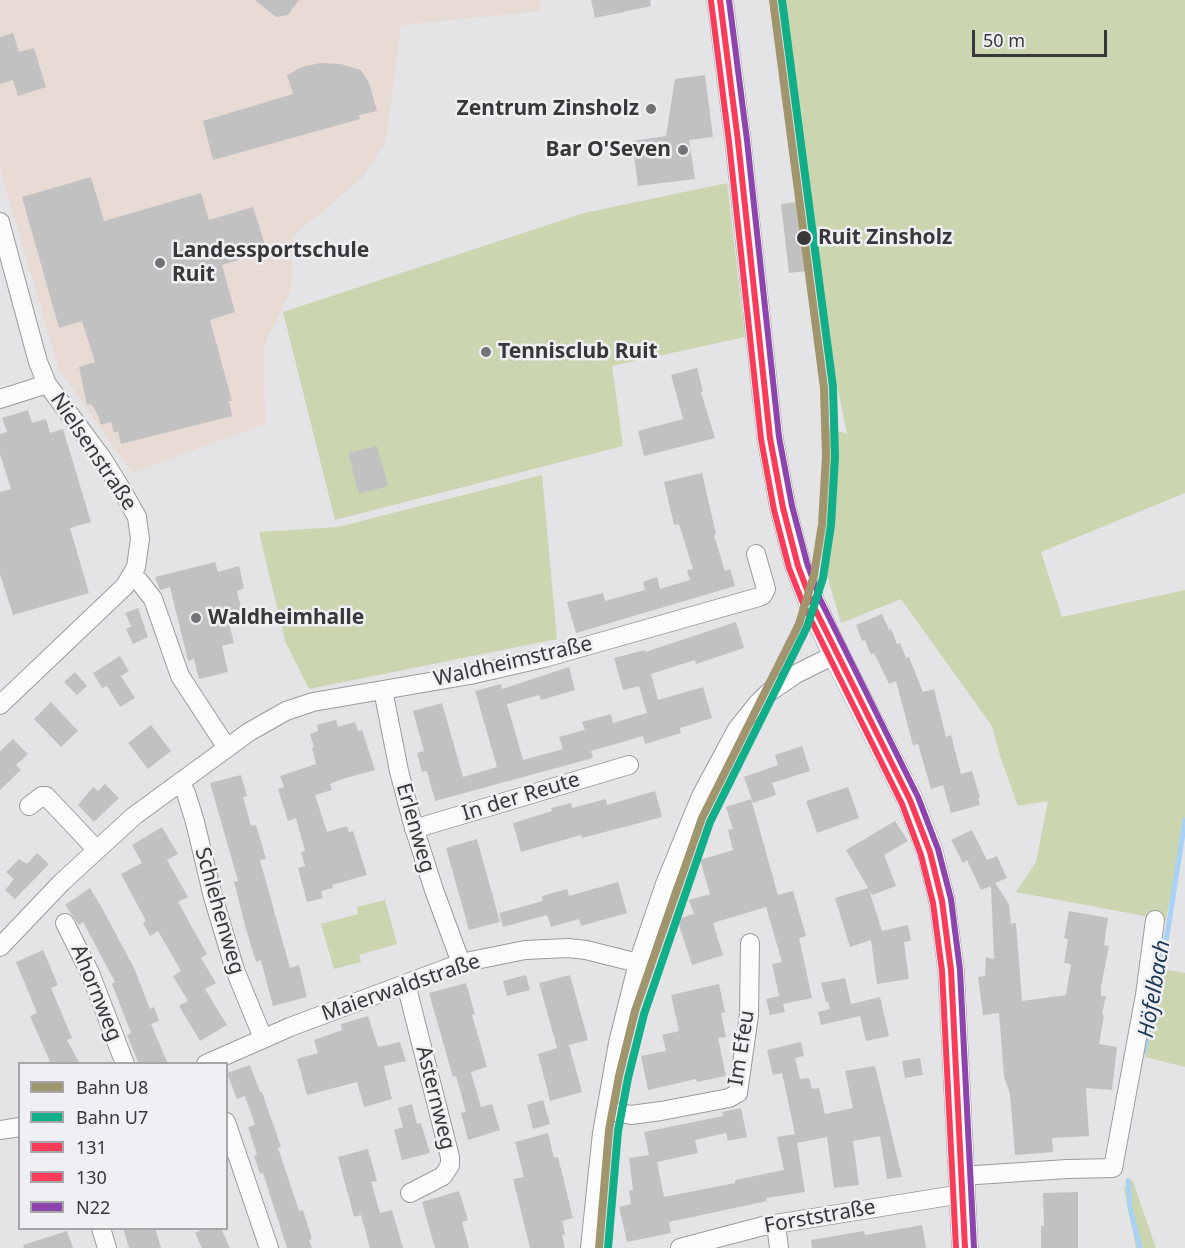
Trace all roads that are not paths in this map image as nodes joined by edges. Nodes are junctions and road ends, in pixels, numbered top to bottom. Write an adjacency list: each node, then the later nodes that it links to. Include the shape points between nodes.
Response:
1 (720, 0): 7 (main road, via 779,489 798,566)
2 (0, 222): 3 (street, Nielsenstraße)
3 (47, 384): 4 (street); 6 (street, Nielsenstraße, via 102,459 136,517 139,551)
4 (0, 399)
5 (756, 554): 8 (street, Waldheimstraße, via 766,589 759,597 544,658)
6 (131, 577): 9 (street, Nielsenstraße, via 117,595); 10 (street, via 140,581 153,599 180,676)
7 (836, 654): 21 (street, via 768,693 737,729 701,796); 30 (main road, via 910,800 937,877 948,941)
8 (383, 690): 10 (street, Waldheimstraße, via 313,702 286,711); 14 (street, Erlenweg)
9 (0, 705)
10 (227, 748): 12 (street, Waldheimstraße)
11 (629, 765): 14 (street, In der Reute)
12 (180, 782): 15 (street, Waldheimstraße); 23 (street, Schlehenweg, via 195,822 235,970)
13 (28, 806): 15 (street, via 46,796)
14 (414, 829): 20 (street, Erlenweg)
15 (96, 849): 19 (street, Waldheimstraße)
16 (1155, 920): 30 (street, Forststraße, via 1113,1168 1067,1169)
17 (65, 923): 24 (street, Ahornweg, via 90,973)
18 (750, 943): 26 (street, Im Efeu, via 749,1015 738,1093 729,1098 631,1115)
19 (0, 947)
20 (461, 963): 21 (street, Maierwaldstraße, via 552,948 586,950); 22 (street, Maierwaldstraße)
21 (638, 963): 26 (street)
22 (406, 984): 23 (street, Maierwaldstraße); 31 (street, Asternweg, via 450,1157 443,1176)
23 (263, 1038): 25 (street, Maierwaldstraße)
24 (124, 1062)
25 (210, 1062)
26 (606, 1110): 36 (street)
27 (18, 1127): 29 (street)
28 (228, 1128): 35 (street)
29 (0, 1130)
30 (962, 1185): 32 (street, Forststraße); 39 (main road)
31 (410, 1193)
32 (776, 1224): 37 (street, Forststraße); 38 (street)
33 (102, 1230): 34 (street)
34 (107, 1248)
35 (269, 1248)
36 (590, 1248)
37 (680, 1248)
38 (779, 1248)
39 (964, 1248)

